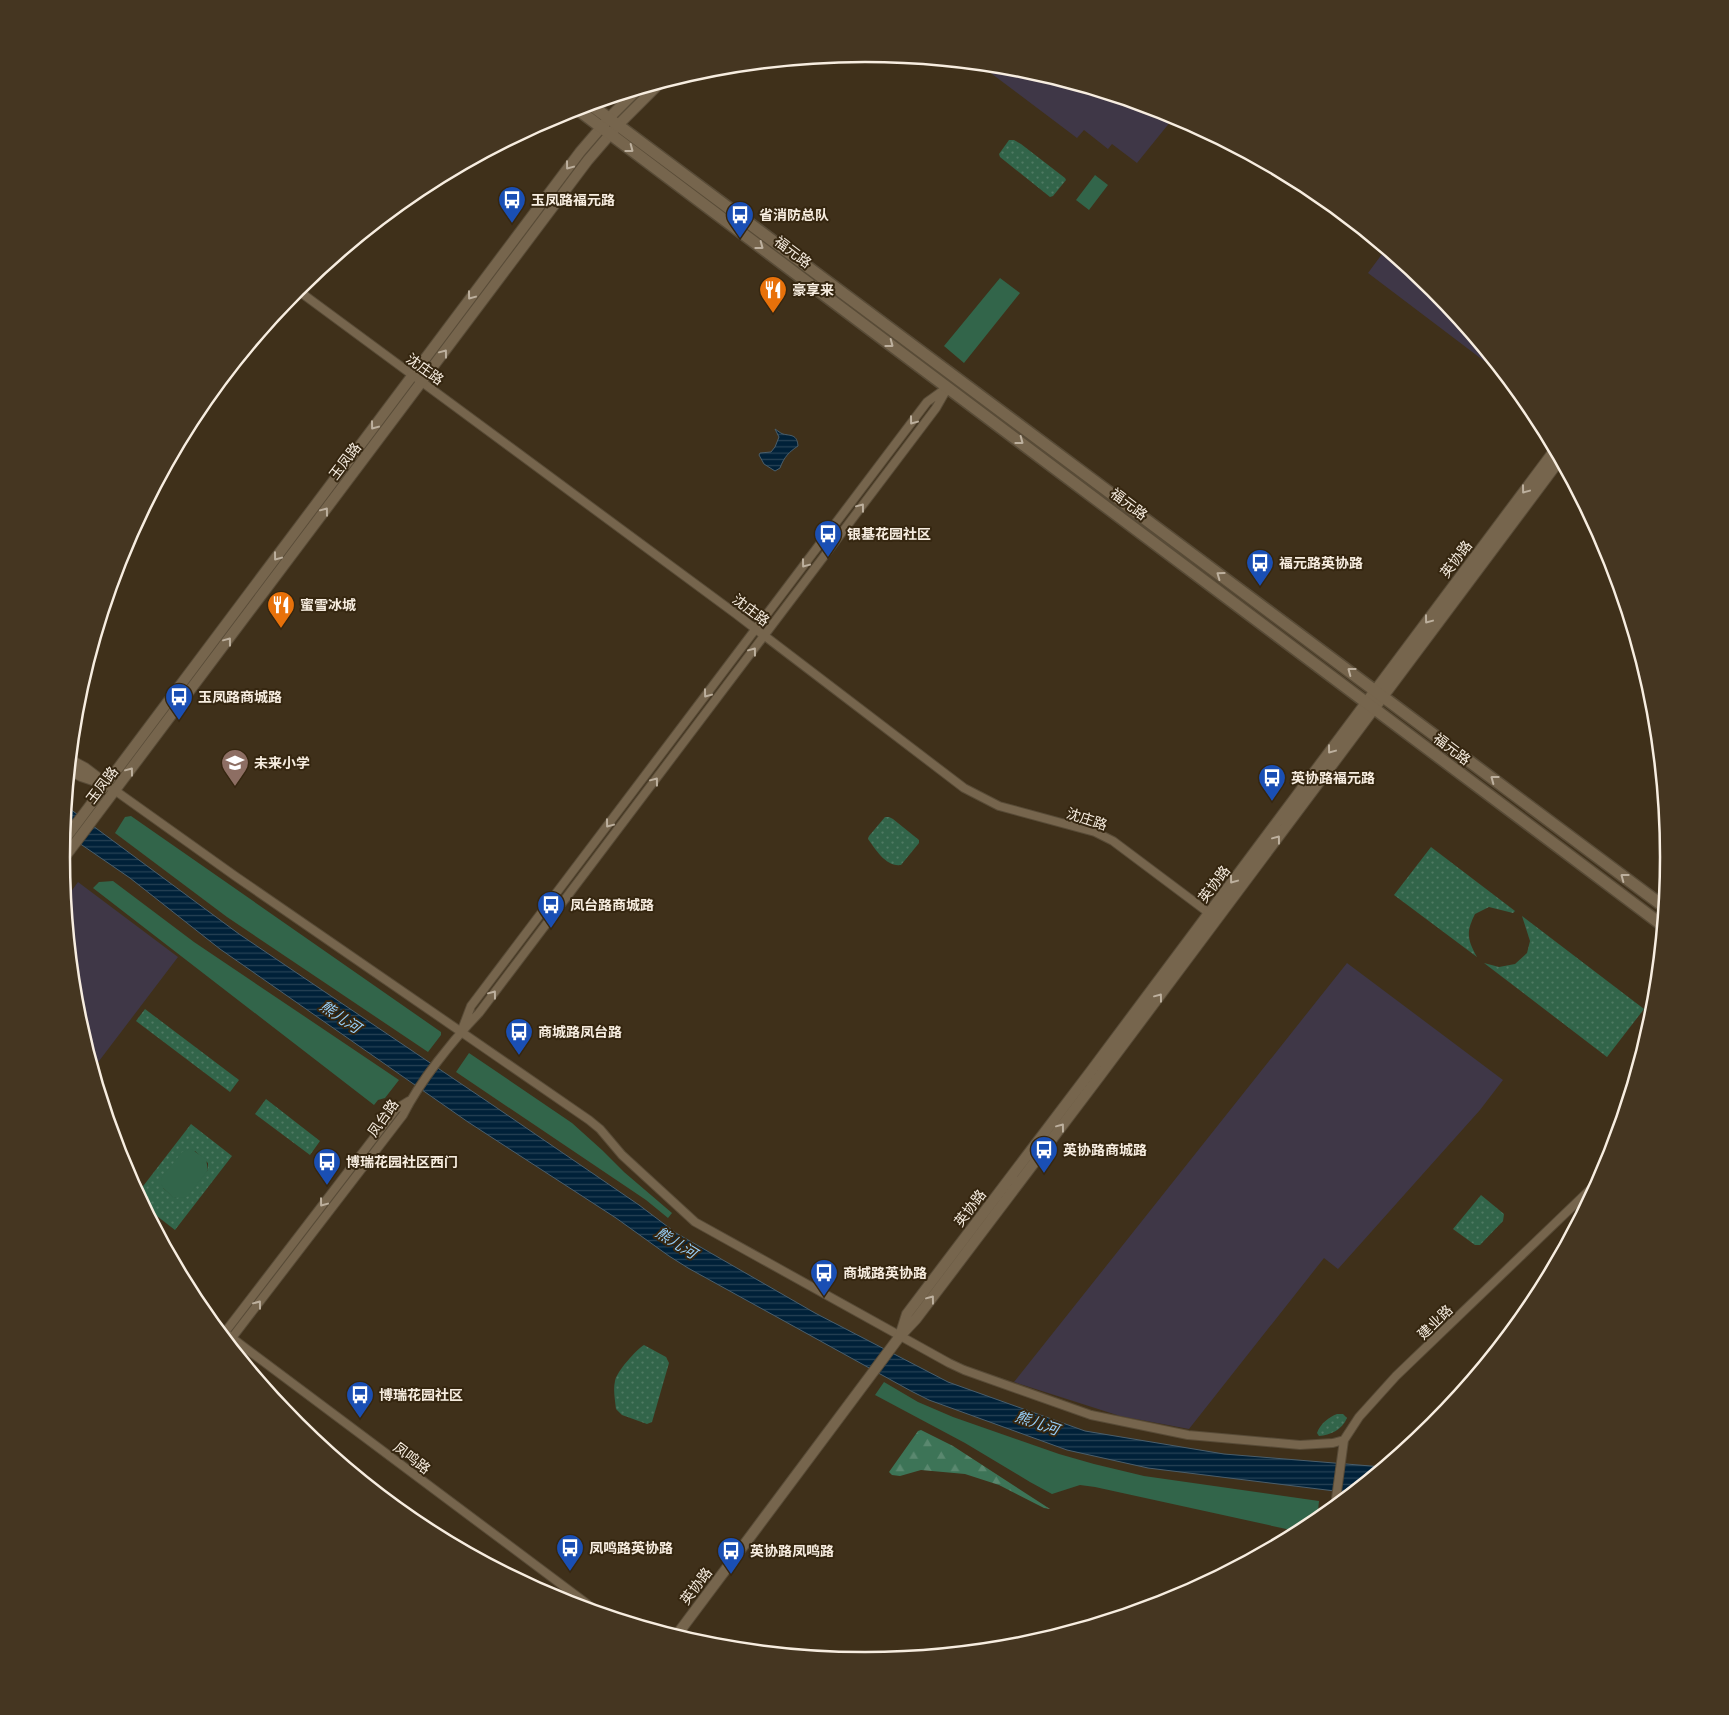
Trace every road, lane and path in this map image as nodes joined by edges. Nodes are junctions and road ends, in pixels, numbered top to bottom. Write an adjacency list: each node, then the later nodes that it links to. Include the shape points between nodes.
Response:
1 (648, 93): 5 (street, 玉凤路)
2 (630, 99): 5 (street, 玉凤路)
3 (595, 110): 5 (main road, 福元路)
4 (586, 114): 5 (main road, 福元路)
5 (610, 126): 7 (street, 玉凤路, one-way to 7, via 580,152); 8 (street, 玉凤路, one-way to 5); 9 (main road, 福元路, one-way to 9); 14 (main road, 福元路, one-way to 5)
6 (303, 294): 7 (street, 沈庄路)
7 (412, 375): 8 (street, 沈庄路); 18 (street, 玉凤路, one-way to 18)
8 (422, 382): 12 (street, 沈庄路); 19 (street, 玉凤路, one-way to 8)
9 (948, 388): 12 (street, one-way to 12, via 927,402); 13 (street, one-way to 9); 15 (main road, 福元路, one-way to 15)
10 (1550, 455): 14 (street, 英协路, one-way to 14)
11 (1556, 465): 14 (street, 英协路)
12 (756, 629): 13 (street, 沈庄路); 25 (street, one-way to 25, via 471,1006)
13 (764, 636): 23 (street, 沈庄路, via 964,788 999,806 1104,836); 25 (street, one-way to 13, via 479,1013)
14 (1380, 693): 15 (street, 英协路); 22 (main road, 福元路, one-way to 14)
15 (1370, 706): 23 (street, 英协路, one-way to 23); 24 (main road, 福元路); 30 (street, 英协路, one-way to 15, via 1100,1077)
16 (75, 763): 18 (street)
17 (74, 773): 18 (street)
18 (106, 784): 19 (street); 20 (street, 玉凤路)
19 (115, 790): 21 (street, 玉凤路); 25 (street)
20 (70, 831)
21 (69, 851)
22 (1658, 902)
23 (1209, 913): 30 (street, 英协路, via 908,1314)
24 (1657, 921)
25 (461, 1031): 26 (street); 30 (street, via 589,1120 622,1155 696,1222)
26 (410, 1100): 28 (street, 凤台路, one-way to 28, via 396,1109); 29 (street, 凤台路, one-way to 26, via 403,1114)
27 (1584, 1195): 32 (street, 建业路, via 1382,1390)
28 (226, 1330)
29 (232, 1338)
30 (897, 1340): 32 (street, via 964,1370 1091,1415 1188,1435 1300,1445); 35 (street, 英协路)
31 (238, 1346): 34 (street, 凤鸣路)
32 (1344, 1440): 33 (street, 建业路)
33 (1336, 1497)
34 (582, 1600)
35 (680, 1630)

